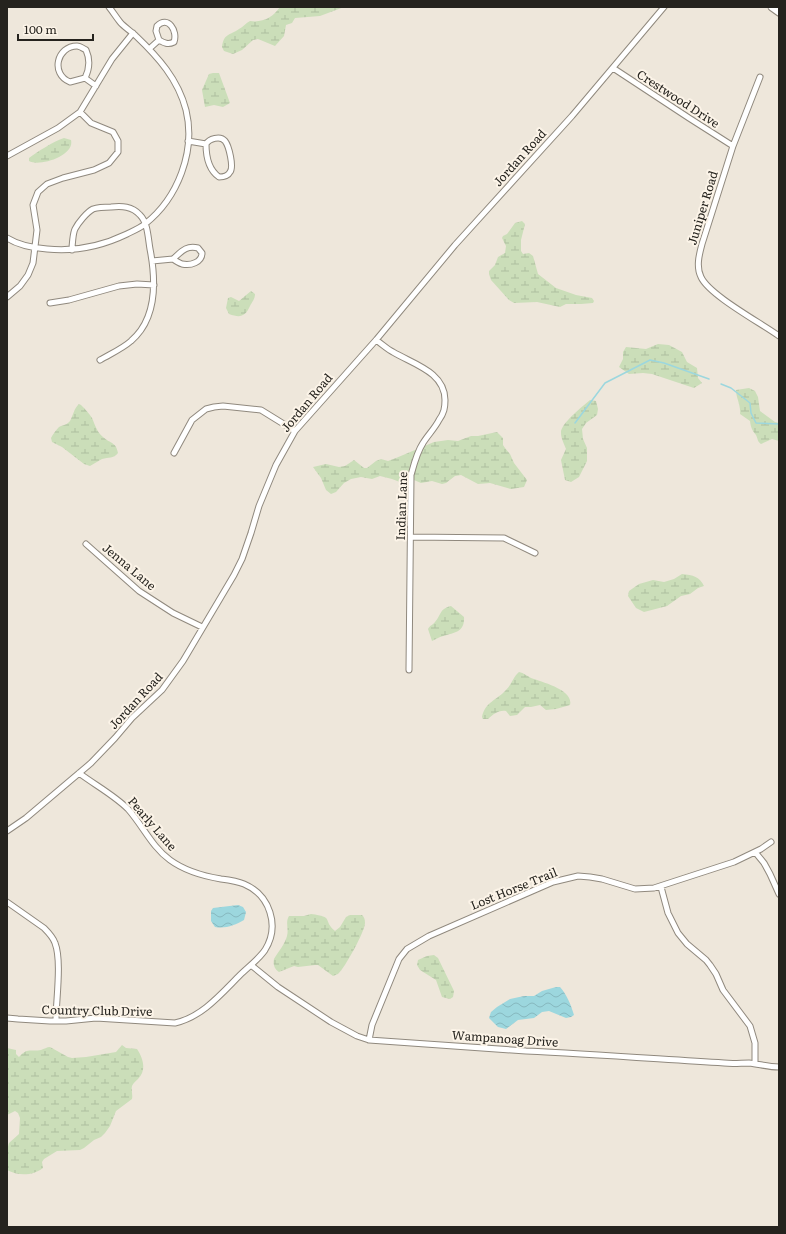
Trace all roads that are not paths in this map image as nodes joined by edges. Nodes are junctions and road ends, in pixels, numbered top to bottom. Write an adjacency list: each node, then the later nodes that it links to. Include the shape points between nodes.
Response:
1 (109, 7): 5 (street)
2 (664, 7): 8 (street, Jordan Road)
3 (772, 7): 4 (main road)
4 (779, 12)
5 (132, 33): 7 (street); 11 (street)
6 (159, 40): 6 (street, via 166,44 174,42 174,31 168,23 160,23 157,26); 7 (street)
7 (149, 50): 13 (street, via 169,72 178,88 186,110)
8 (613, 68): 15 (street, Crestwood Drive); 28 (street, Jordan Road, via 437,266)
9 (760, 77): 15 (street, Juniper Road)
10 (85, 78): 10 (street, via 89,55 78,46 69,48 60,56 59,74 70,82); 11 (street)
11 (96, 86): 12 (street)
12 (80, 112): 16 (street, via 58,128); 19 (street, via 91,123 112,132 118,141 118,152 109,163 47,184 38,192 33,205 37,230)
13 (188, 141): 14 (street); 17 (street, via 183,170 172,194)
14 (206, 144): 14 (street, via 211,168 219,177 227,176 232,168 226,141 214,138)
15 (733, 146): 27 (street, Juniper Road, via 698,256 698,268 706,285)
16 (7, 156)
17 (145, 224): 20 (street, via 108,242); 20 (street, via 139,214 130,208 93,210 85,215 74,230); 22 (street)
18 (7, 238): 19 (street)
19 (34, 248): 20 (street); 24 (street, via 33,262 28,275 20,286)
20 (72, 250)
21 (173, 259): 21 (street, via 183,264 192,264 200,260 202,253 198,248 188,248); 22 (street)
22 (152, 261): 23 (street)
23 (154, 285): 26 (street, via 119,286 76,299); 29 (street, via 149,314 137,334)
24 (10, 291): 25 (street)
25 (7, 297)
26 (50, 303)
27 (779, 336)
28 (376, 340): 30 (street, Jordan Road); 32 (street, Indian Lane, via 435,377 445,397 445,410 422,444 411,475)
29 (100, 360)
30 (295, 431): 31 (street, via 260,410 214,407 206,409 192,420); 35 (street, Jordan Road, via 276,465 259,506 242,559)
31 (174, 453)
32 (411, 537): 34 (street, via 504,538); 36 (street, Indian Lane)
33 (86, 544): 35 (street, Jenna Lane, via 139,591 173,613)
34 (535, 553)
35 (202, 627): 37 (street, Jordan Road, via 183,661 162,690 132,718 91,764)
36 (409, 670)
37 (79, 773): 38 (street, Jordan Road); 44 (street, Pearly Lane, via 126,808 155,846 174,862 194,873 235,880 260,894 269,909 272,928 265,950)
38 (7, 831)
39 (771, 842): 40 (street, Lost Horse Trail)
40 (755, 852): 41 (street, Lost Horse Trail, via 734,862); 42 (street, via 764,863)
41 (661, 886): 48 (street, Lost Horse Trail, via 634,889 602,879 578,876 553,882 429,936 407,949 399,959 372,1025); 49 (street, via 668,913 678,933 686,944 710,964 723,990 750,1026 755,1043)
42 (779, 894)
43 (7, 902): 46 (street, via 44,928 55,942 59,961)
44 (251, 965): 47 (street, Pearly Lane, via 206,1008); 48 (street, Wampanoag Drive, via 278,987 331,1022)
45 (7, 1018): 46 (street, Country Club Drive)
46 (56, 1020): 47 (street, Country Club Drive, via 96,1018 175,1023)
47 (186, 1021)
48 (369, 1040): 49 (street, Wampanoag Drive)
49 (755, 1064): 50 (street, Wampanoag Drive)
50 (779, 1067)

